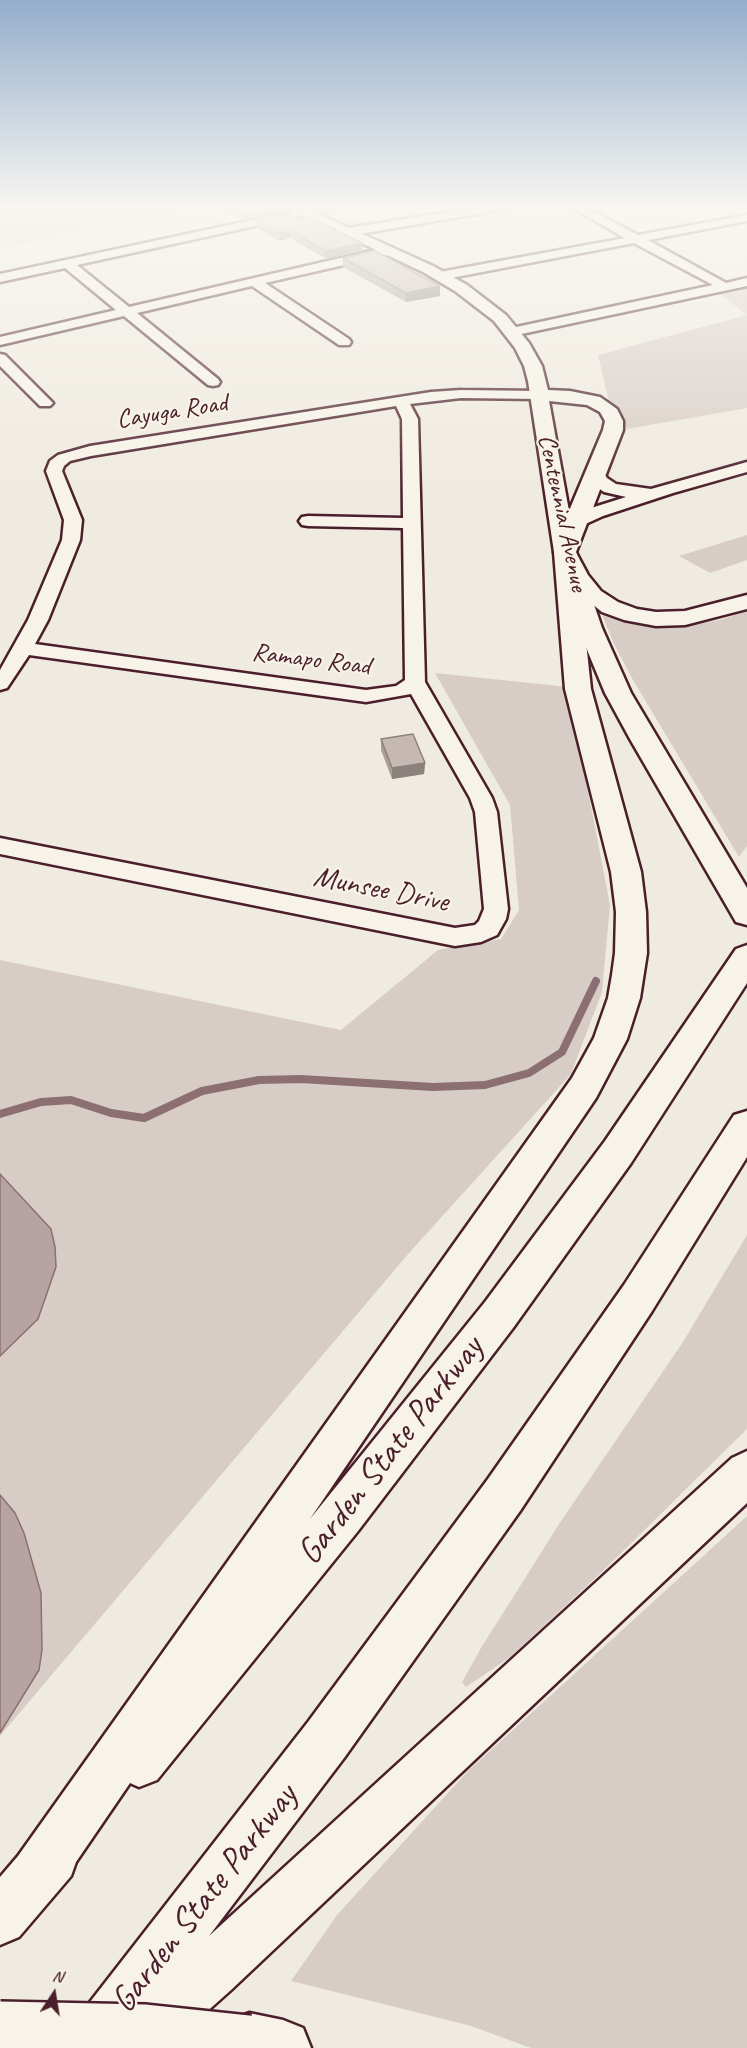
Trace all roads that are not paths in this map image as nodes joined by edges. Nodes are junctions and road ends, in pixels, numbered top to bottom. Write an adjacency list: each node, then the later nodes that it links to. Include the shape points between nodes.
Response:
1 (114, 303): 6 (street)
2 (171, 303): 6 (street)
3 (285, 303): 9 (street)
4 (483, 303): 7 (main road, Centennial Avenue)
5 (651, 303): 7 (street)
6 (126, 313): 8 (street); 11 (street)
7 (512, 332): 12 (main road, Centennial Avenue, via 533,366)
8 (0, 341)
9 (344, 342)
10 (0, 358): 14 (street)
11 (213, 382)
12 (539, 395): 13 (street, Cayuga Road, via 450,394); 16 (main road, via 586,399 611,413 613,430); 20 (main road, Centennial Avenue)
13 (401, 401): 19 (street, Ramapo Road, via 410,419); 22 (street, Cayuga Road, via 90,451 56,464 54,471 74,520 71,540)
14 (45, 403)
15 (747, 468): 17 (street)
16 (595, 472): 17 (street, via 604,485 617,490); 20 (main road)
17 (667, 489): 20 (street, via 597,512)
18 (308, 521): 19 (street)
19 (412, 523): 23 (street, Ramapo Road)
20 (570, 537): 21 (main road, via 578,578 593,596 610,607 657,619 685,618); 26 (main road, Centennial Avenue, via 582,608 618,693); 30 (main road, via 578,689 623,861 631,912 628,975 610,1039 566,1114)
21 (747, 602)
22 (23, 648): 23 (street, Ramapo Road, via 366,696 402,691); 24 (street, Cayuga Road)
23 (415, 682): 25 (street, Munsee Drive, via 486,812 496,909 494,919 481,933 455,937)
24 (0, 684)
25 (0, 846)
26 (747, 914)
27 (747, 957): 30 (main road, Garden State Parkway, via 584,1200 426,1411 141,1760)
28 (747, 1126): 34 (main road, Garden State Parkway, via 638,1298 484,1524 319,1750)
29 (742, 1478): 35 (main road, via 212,1971)
30 (38, 1872): 31 (main road, Garden State Parkway)
31 (0, 1918)
32 (0, 2027): 33 (main road, bridge, via 145,2030)
33 (266, 2045)
34 (89, 2048)
35 (123, 2048)

